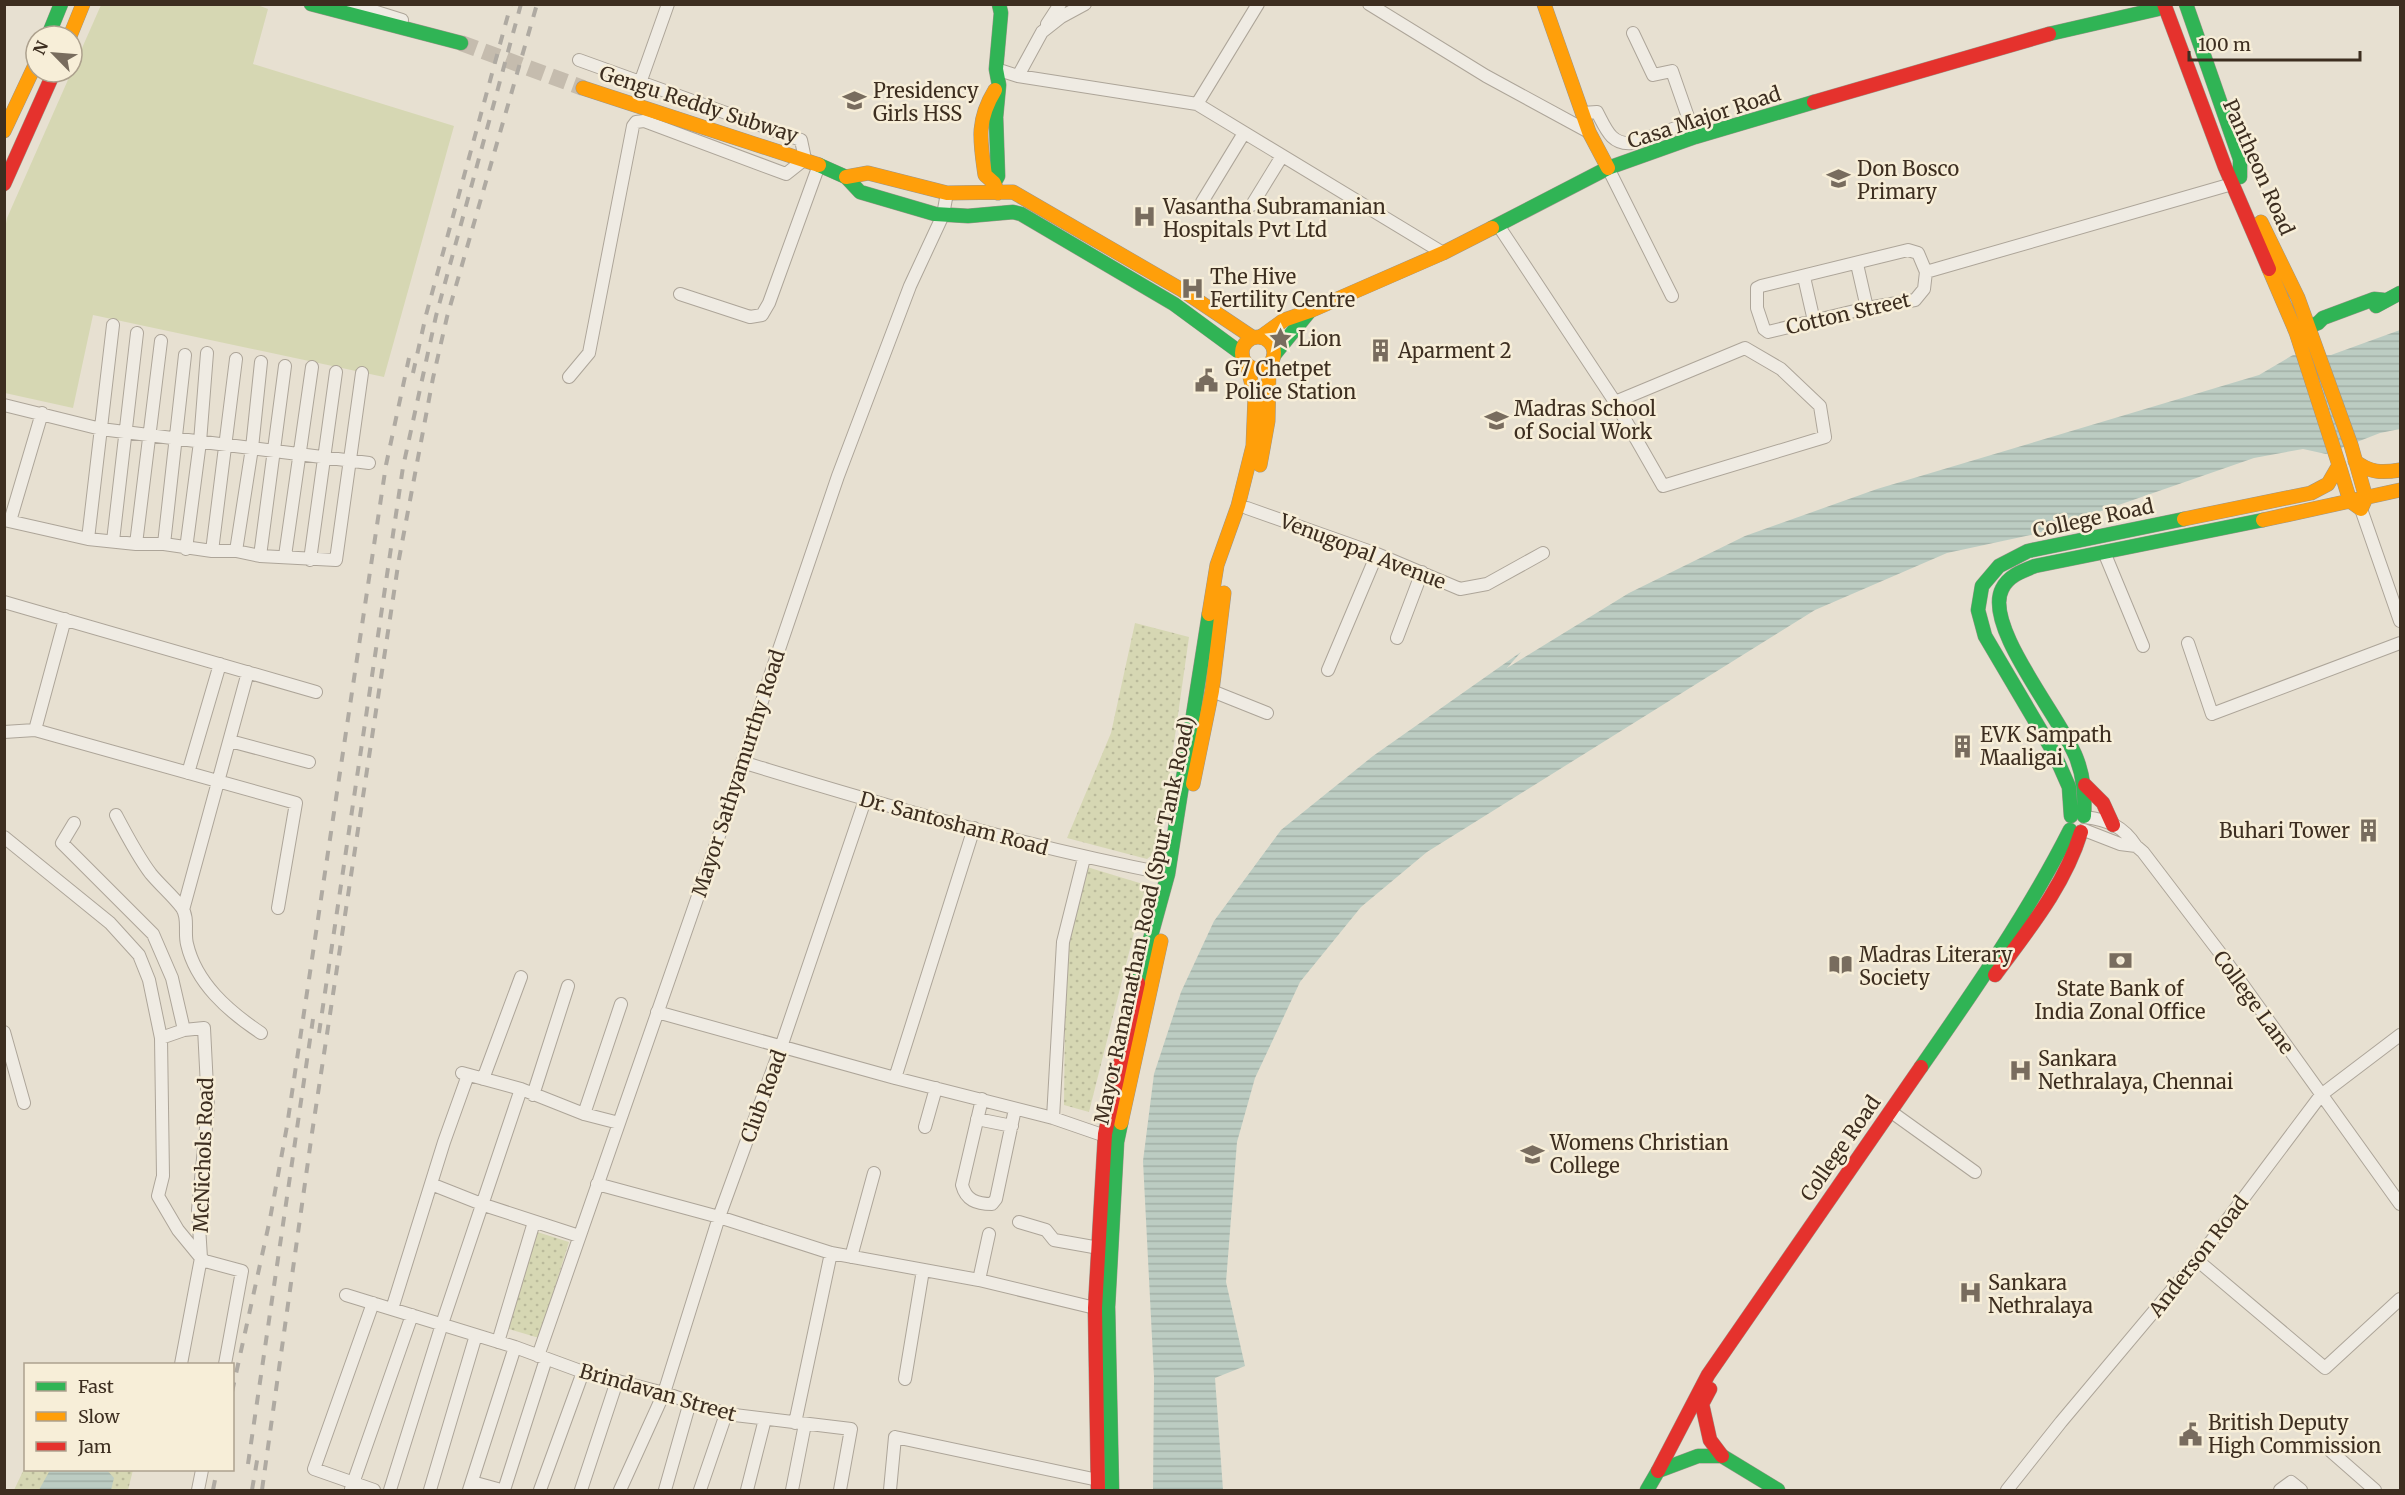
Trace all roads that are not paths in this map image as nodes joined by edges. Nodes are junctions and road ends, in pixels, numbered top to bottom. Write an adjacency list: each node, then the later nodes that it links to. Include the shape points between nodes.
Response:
1 (61, 4): 16 (main road)
2 (84, 4): 17 (main road)
3 (311, 4): 20 (main road)
4 (351, 4): 15 (street)
5 (668, 4): 24 (street)
6 (999, 4): 22 (main road)
7 (1059, 4): 18 (street)
8 (1086, 4): 18 (street)
9 (1258, 4): 28 (street)
10 (1369, 4): 33 (street)
11 (1544, 4): 29 (main road)
12 (2174, 4): 40 (main road, Pantheon Road)
13 (2186, 4): 43 (main road, via 2240,159)
14 (2160, 6): 34 (main road, Casa Major Road, via 2077,26); 40 (main road); 43 (main road, via 2221,174)
15 (410, 22)
16 (53, 24)
17 (75, 24)
18 (1042, 32): 23 (street)
19 (1633, 33): 30 (street, via 1653,75 1672,71)
20 (461, 43)
21 (579, 60): 24 (street)
22 (996, 69): 23 (street); 45 (main road, via 999,84 988,99 978,127 985,175)
23 (1018, 76): 28 (street)
24 (640, 83): 37 (street, via 801,140)
25 (26, 84): 31 (main road)
26 (49, 84): 35 (main road)
27 (583, 87): 37 (main road, Gengu Reddy Subway)
28 (1197, 104): 32 (street)
29 (1582, 113): 30 (street, via 1597,112 1611,139 1624,144); 33 (main road)
30 (1690, 123): 34 (street)
31 (7, 127): 35 (main road, via 18,127)
32 (1244, 133): 36 (street); 47 (street)
33 (1590, 135): 38 (main road, via 1603,149); 41 (main road)
34 (1695, 137): 38 (main road, Casa Major Road)
35 (24, 138): 44 (main road)
36 (1282, 156): 48 (street); 52 (street)
37 (804, 159): 39 (main road, Gengu Reddy Subway); 81 (street, via 786,174 644,121 636,122 588,352)
38 (1631, 160): 41 (main road, Casa Major Road)
39 (819, 165): 42 (main road, Gengu Reddy Subway); 57 (street, via 762,315 750,317)
40 (2230, 165): 43 (main road)
41 (1602, 171): 51 (main road, Casa Major Road); 58 (street)
42 (846, 177): 46 (main road, via 868,173); 50 (main road, via 860,192)
43 (2234, 180): 54 (street, Cotton Street); 59 (main road, Pantheon Road); 66 (main road)
44 (4, 184)
45 (996, 187): 46 (main road); 49 (main road); 68 (main road, via 1026,197)
46 (947, 193): 50 (street, Mayor Sathyamurthy Road)
47 (1202, 202)
48 (1252, 206)
49 (1004, 213): 50 (main road); 74 (main road, via 1021,214 1174,304)
50 (943, 215): 135 (street, Mayor Sathyamurthy Road, via 910,286 838,476)
51 (1498, 225): 52 (main road, Casa Major Road); 82 (street)
52 (1443, 253): 62 (main road, Casa Major Road)
53 (1857, 264): 54 (street, Cotton Street, via 1912,250 1918,253); 55 (street, Cotton Street); 61 (street)
54 (1926, 272): 61 (street, Cotton Street, via 1924,289 1918,298)
55 (1804, 277): 64 (street); 64 (street, Cotton Street, via 1757,288 1757,308 1768,332)
56 (2400, 293): 60 (main road)
57 (680, 294)
58 (1672, 296)
59 (2298, 298): 63 (main road, via 2313,310); 66 (main road, Pantheon Road)
60 (2384, 300): 63 (main road, via 2374,299); 66 (main road, via 2325,325)
61 (1867, 308): 64 (street, Cotton Street)
62 (1310, 311): 68 (main road, Casa Major Road, via 1284,320); 75 (main road)
63 (2333, 314): 66 (main road)
64 (1814, 321)
65 (113, 325): 85 (street)
66 (2308, 327): 70 (main road, Pantheon Road)
67 (137, 333): 86 (street)
68 (1257, 337): 74 (main road, via 1244,344); 75 (main road, via 1273,346)
69 (161, 341): 87 (street)
70 (2308, 345): 96 (main road, via 2352,445); 98 (main road)
71 (207, 353): 89 (street)
72 (185, 356): 88 (street)
73 (236, 359): 90 (street)
74 (1244, 359): 75 (main road, via 1257,369); 148 (main road, Mayor Ramanathan Road (Spur Tank Road), via 1255,397 1254,438 1238,506 1217,565)
75 (1272, 360): 102 (main road, Mayor Ramanathan Road (Spur Tank Road), via 1267,434)
76 (261, 362): 91 (street)
77 (285, 366): 92 (street)
78 (312, 368): 93 (street)
79 (336, 372): 94 (street)
80 (362, 373): 95 (street)
81 (569, 378)
82 (1615, 402): 82 (street, via 1745,348 1781,369 1820,406 1825,437 1663,486)
83 (4, 405): 84 (street)
84 (42, 413): 85 (street); 103 (street)
85 (101, 429): 86 (street); 104 (street)
86 (126, 432): 87 (street); 105 (street)
87 (151, 436): 88 (street); 106 (street)
88 (174, 440): 89 (street); 107 (street)
89 (200, 442): 90 (street); 108 (street)
90 (225, 446): 91 (street); 109 (street)
91 (252, 448): 92 (street); 110 (street)
92 (273, 452): 93 (street); 114 (street)
93 (300, 454): 94 (street); 115 (street)
94 (324, 457): 95 (street); 116 (street)
95 (348, 461): 97 (street); 116 (street, via 336,560)
96 (2355, 461): 99 (main road, via 2367,471); 101 (main road)
97 (369, 463)
98 (2339, 465): 101 (main road); 142 (main road, College Road, via 2328,484 2311,493 2028,551 1999,566 1982,586 1978,610 1985,636 2054,753)
99 (2400, 470)
100 (2400, 490): 101 (main road, College Road)
101 (2359, 503): 111 (main road, College Road); 120 (street)
102 (1247, 508): 113 (street, Venugopal Avenue); 128 (main road, Mayor Ramanathan Road (Spur Tank Road), via 1227,563)
103 (7, 521): 104 (street)
104 (88, 539): 105 (street)
105 (113, 542): 106 (street)
106 (136, 544): 107 (street)
107 (164, 544): 108 (street)
108 (186, 549): 109 (street)
109 (212, 551): 110 (street)
110 (236, 551): 114 (street)
111 (2104, 552): 124 (street); 138 (main road, College Road, via 2035,566 2010,576 2000,592 1998,609 2003,630 2069,741)
112 (1543, 553): 117 (street, Venugopal Avenue, via 1487,584 1460,589)
113 (1377, 554): 117 (street, Venugopal Avenue); 126 (street)
114 (260, 556): 115 (street)
115 (285, 556): 116 (street)
116 (310, 560)
117 (1422, 572): 121 (street)
118 (4, 602): 119 (street)
119 (65, 619): 125 (street); 131 (street)
120 (2400, 621)
121 (1397, 638)
122 (2400, 643): 123 (street, via 2212,714)
123 (2187, 644)
124 (2143, 646)
125 (220, 664): 127 (street); 136 (street)
126 (1328, 669)
127 (248, 672): 129 (street); 133 (street)
128 (1212, 691): 130 (street); 177 (main road, Mayor Ramanathan Road (Spur Tank Road))
129 (316, 692)
130 (1267, 713)
131 (35, 730): 132 (street); 136 (street)
132 (4, 732)
133 (230, 741): 134 (street); 137 (street)
134 (309, 762)
135 (742, 762): 139 (street, Dr. Santosham Road); 154 (street, Mayor Sathyamurthy Road)
136 (188, 773): 137 (street)
137 (218, 782): 149 (street, via 296,803); 150 (street)
138 (2085, 785): 142 (main road, College Road, via 2086,806); 143 (main road, via 2103,803)
139 (865, 800): 144 (street, Dr. Santosham Road); 160 (street, Club Road)
140 (117, 815): 150 (street, via 150,872)
141 (74, 823): 155 (street, via 62,843 153,934 172,978)
142 (2079, 824): 143 (street); 146 (street, via 2120,844); 171 (main road, College Road, via 2078,846 2052,894); 220 (main road, College Road, via 1964,1005 1708,1375)
143 (2113, 825): 146 (street, College Lane, via 2126,831)
144 (974, 828): 147 (street, Dr. Santosham Road); 161 (street)
145 (4, 837): 159 (street, via 129,942 149,980)
146 (2136, 846): 166 (street, College Lane, via 2220,953)
147 (1084, 858): 148 (street, Dr. Santosham Road); 172 (street, via 1063,942)
148 (1168, 874): 177 (main road, Mayor Ramanathan Road (Spur Tank Road), via 1129,1018)
149 (278, 908)
150 (183, 910): 157 (street, via 191,961 234,1015)
151 (521, 977): 162 (street)
152 (568, 986): 165 (street)
153 (621, 1004): 170 (street)
154 (657, 1012): 160 (street); 174 (street, Mayor Sathyamurthy Road)
155 (184, 1030): 159 (street); 192 (street, McNichols Road, via 204,1028 208,1107 198,1210)
156 (4, 1032): 168 (street)
157 (261, 1033)
158 (2400, 1035): 166 (street, Anderson Road)
159 (161, 1038): 192 (street, via 163,1176 158,1196)
160 (781, 1047): 161 (street); 184 (street, Club Road)
161 (895, 1078): 163 (street)
162 (483, 1079): 164 (street); 180 (street, via 464,1074)
163 (936, 1088): 167 (street); 176 (street)
164 (521, 1089): 165 (street); 183 (street)
165 (533, 1095): 170 (street)
166 (2321, 1095): 182 (street, College Lane); 193 (street, Anderson Road)
167 (982, 1099): 169 (street); 173 (street)
168 (24, 1103)
169 (1015, 1108): 172 (street); 175 (street)
170 (584, 1114): 174 (street)
171 (1897, 1116): 178 (street); 218 (main road, College Road, via 1714,1380 1702,1404 1710,1440)
172 (1053, 1118): 177 (street)
173 (977, 1119): 175 (street); 175 (street, via 962,1185 970,1200 986,1204 993,1204 999,1192)
174 (619, 1123): 181 (street, Mayor Sathyamurthy Road)
175 (1012, 1126)
176 (925, 1127)
177 (1111, 1138): 189 (main road, Mayor Ramanathan Road (Spur Tank Road)); 199 (main road, Mayor Ramanathan Road (Spur Tank Road))
178 (1975, 1172)
179 (874, 1173): 191 (street)
180 (431, 1184): 183 (street); 200 (street)
181 (597, 1184): 184 (street); 188 (street, Mayor Sathyamurthy Road)
182 (2400, 1204)
183 (484, 1205): 185 (street); 202 (street)
184 (718, 1217): 190 (street); 212 (street, Club Road)
185 (534, 1222): 188 (street); 204 (street)
186 (1019, 1222): 189 (street, via 1046,1230 1054,1240)
187 (989, 1234): 195 (street)
188 (579, 1236): 206 (street, Mayor Sathyamurthy Road)
189 (1099, 1248): 199 (main road, Mayor Ramanathan Road (Spur Tank Road))
190 (831, 1253): 191 (street); 216 (street)
191 (851, 1257): 194 (street)
192 (201, 1258): 207 (street); 208 (street, McNichols Road, via 242,1271)
193 (2197, 1260): 197 (street, via 2325,1368); 241 (street, Anderson Road)
194 (924, 1270): 195 (street); 210 (street)
195 (979, 1280): 199 (street)
196 (346, 1295): 198 (street, Brindavan Street)
197 (2400, 1299)
198 (373, 1303): 200 (street, Brindavan Street); 223 (street, via 314,1470)
199 (1102, 1308): 221 (main road, Mayor Ramanathan Road (Spur Tank Road)); 238 (main road, Mayor Ramanathan Road (Spur Tank Road))
200 (392, 1309): 201 (street, Brindavan Street)
201 (412, 1315): 202 (street, Brindavan Street); 223 (street)
202 (442, 1324): 203 (street, Brindavan Street); 227 (street)
203 (477, 1335): 204 (street, Brindavan Street); 228 (street)
204 (498, 1342): 205 (street, Brindavan Street)
205 (515, 1347): 206 (street, Brindavan Street); 222 (street)
206 (542, 1358): 209 (street, Brindavan Street); 229 (street, Mayor Sathyamurthy Road)
207 (181, 1363)
208 (225, 1363)
209 (583, 1372): 211 (street, Brindavan Street); 230 (street)
210 (905, 1379)
211 (617, 1381): 212 (street, Brindavan Street); 231 (street)
212 (664, 1393): 213 (street, Brindavan Street); 224 (street, Club Road)
213 (690, 1402): 214 (street, Brindavan Street); 232 (street)
214 (726, 1414): 215 (street, Brindavan Street); 233 (street)
215 (765, 1419): 216 (street, Brindavan Street); 234 (street)
216 (800, 1424): 235 (street); 236 (street, Brindavan Street, via 851,1429)
217 (2326, 1447): 244 (street)
218 (1722, 1456): 220 (main road, via 1698,1456); 240 (main road)
219 (202, 1471): 225 (street)
220 (1658, 1472): 239 (main road, College Road)
221 (1098, 1485): 237 (street, via 895,1437)
222 (470, 1486): 229 (street)
223 (352, 1487): 226 (street)
224 (625, 1489)
225 (198, 1491)
226 (374, 1491)
227 (390, 1491)
228 (430, 1491)
229 (502, 1491)
230 (540, 1491)
231 (581, 1491)
232 (665, 1491)
233 (700, 1491)
234 (747, 1491)
235 (792, 1491)
236 (840, 1491)
237 (890, 1491)
238 (1112, 1491)
239 (1647, 1491)
240 (1778, 1491)
241 (2007, 1491)
242 (2280, 1491): 243 (street, via 2291,1482)
243 (2301, 1491)
244 (2375, 1491)

